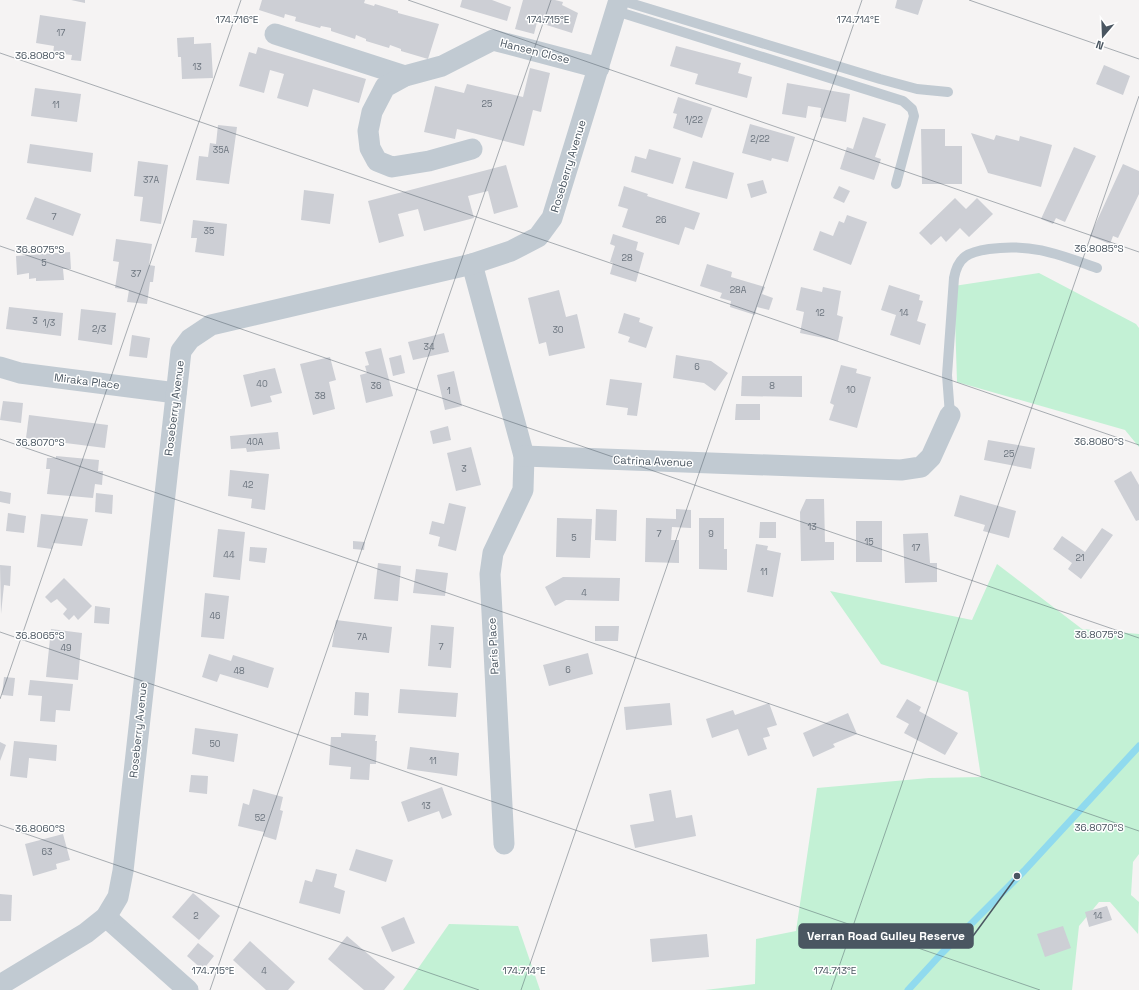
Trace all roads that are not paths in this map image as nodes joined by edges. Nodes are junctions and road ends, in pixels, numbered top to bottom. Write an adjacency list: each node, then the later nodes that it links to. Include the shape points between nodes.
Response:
1 (618, 4): 3 (street, Roseberry Avenue); 5 (lane, via 917,89); 7 (lane, via 908,104 912,110 913,123)
2 (275, 34): 4 (street)
3 (599, 68): 4 (street, Hansen Close, via 493,40 442,66); 8 (street, Roseberry Avenue, via 552,218 538,237 511,251)
4 (405, 76): 6 (street, Hansen Close, via 385,87 372,112 368,131 370,148 377,161 392,167 429,161)
5 (948, 92)
6 (472, 149)
7 (896, 184)
8 (472, 264): 11 (street, Roseberry Avenue, via 211,325 190,339 181,351); 13 (street)
9 (1097, 268): 12 (lane, via 1036,248 1010,246 976,250 962,259 954,278 947,375)
10 (0, 367): 11 (street, Miraka Place, via 20,373)
11 (176, 393): 15 (street, Roseberry Avenue, via 123,871 118,897)
12 (950, 415): 13 (street, Catrina Avenue, via 931,458 921,467 901,470)
13 (524, 456): 14 (street, Paris Place, via 523,490 493,553 490,574)
14 (504, 844)
15 (106, 917): 16 (street, Roseberry Avenue, via 86,933); 17 (street)
16 (0, 985)
17 (188, 990)

